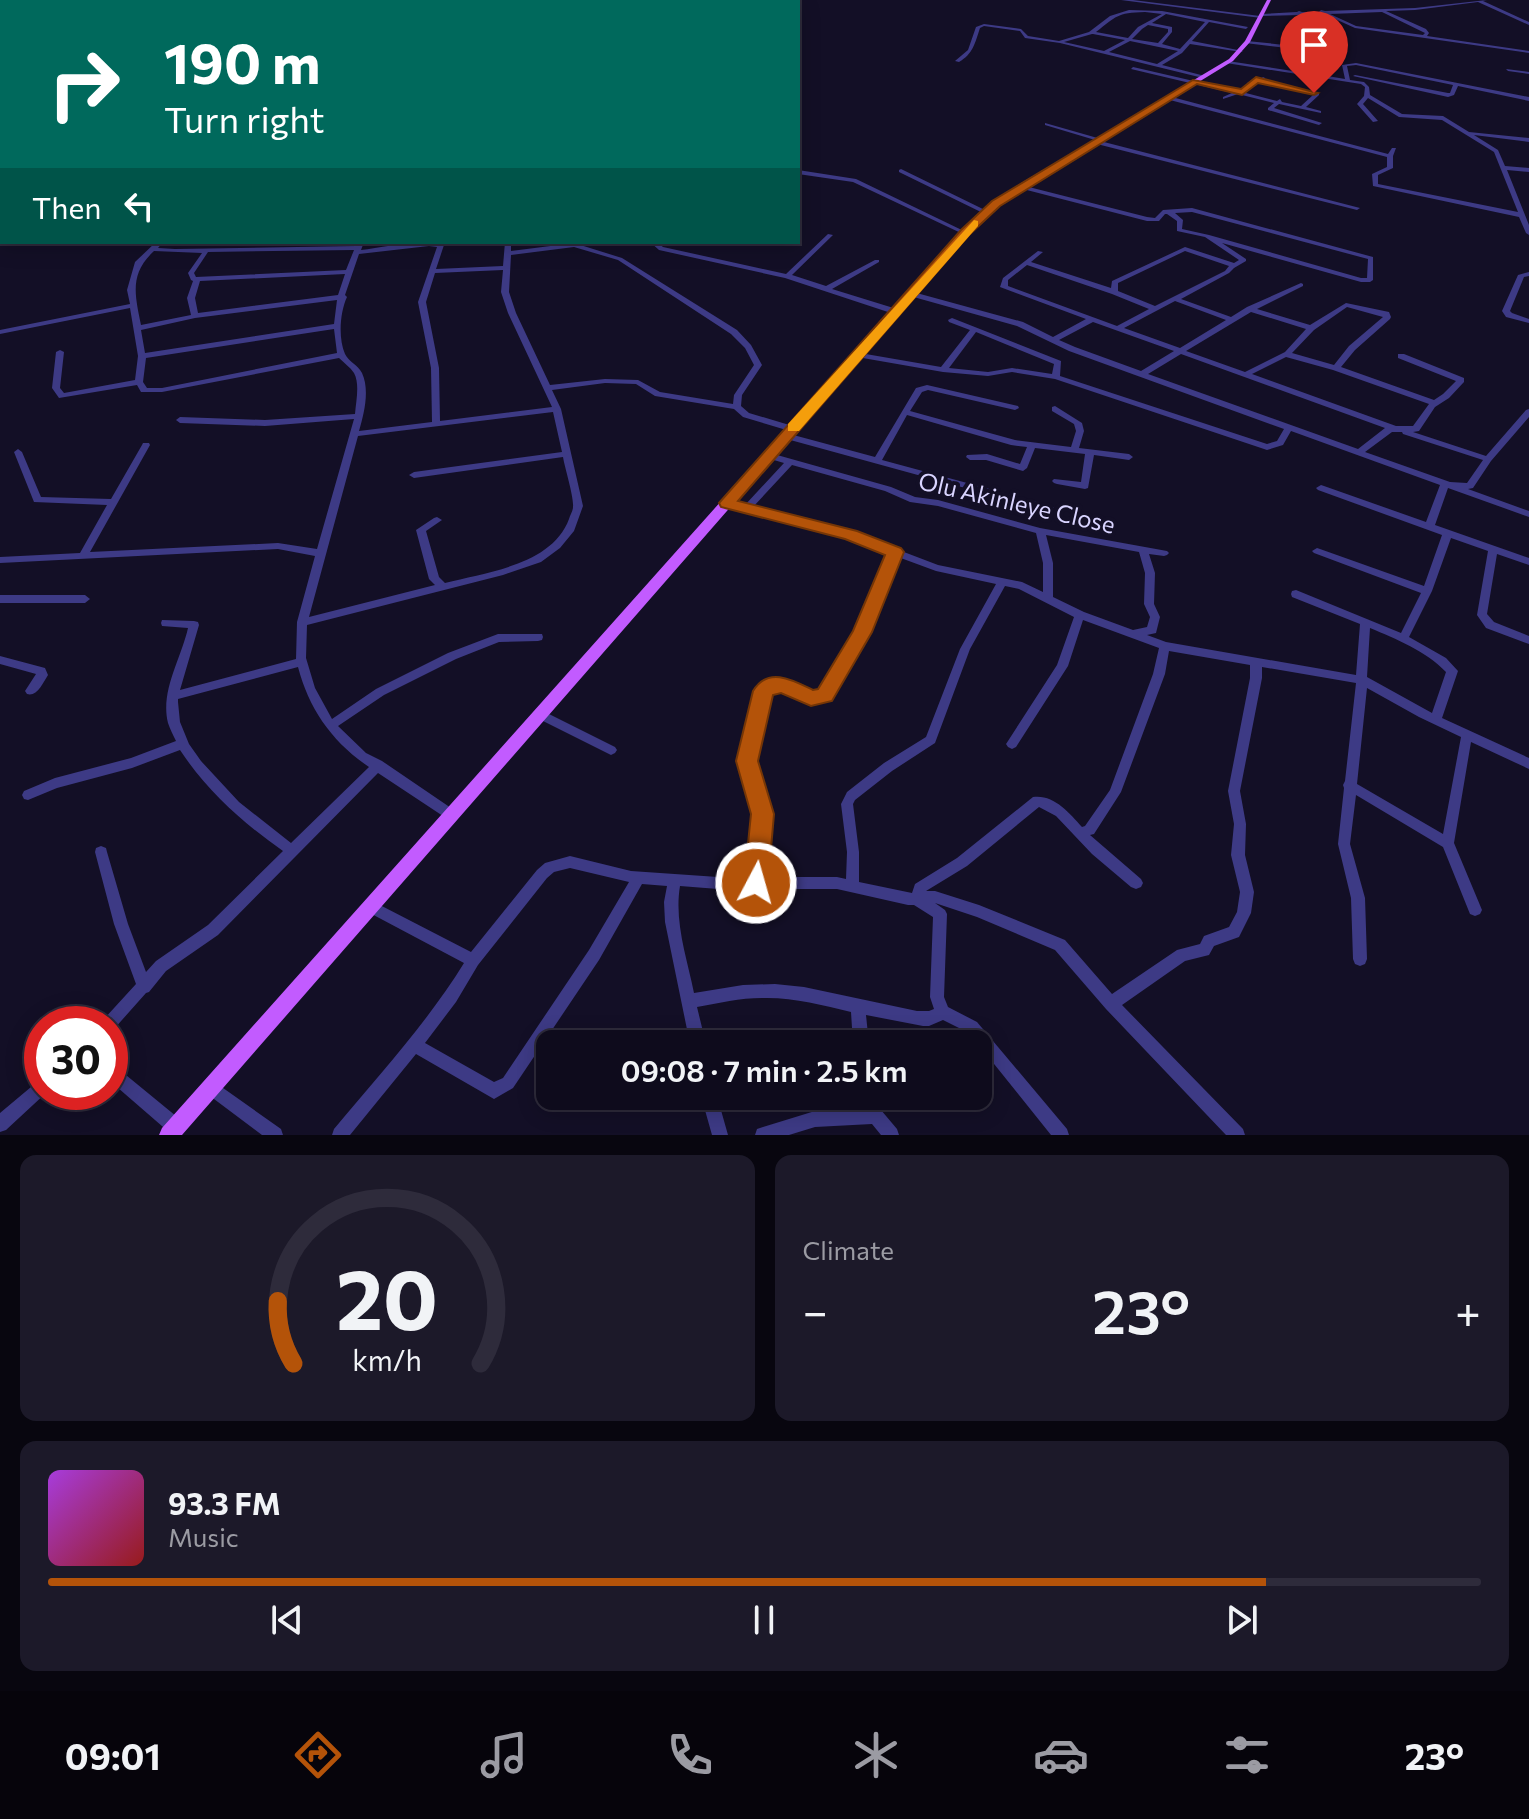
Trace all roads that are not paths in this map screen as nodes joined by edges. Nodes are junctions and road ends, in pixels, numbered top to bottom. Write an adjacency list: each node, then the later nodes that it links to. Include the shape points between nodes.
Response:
1 (1123, 0): 9 (street)
2 (1269, 0): 9 (main road)
3 (1485, 0): 4 (street)
4 (1479, 1): 7 (street); 13 (street)
5 (1297, 11): 6 (street); 9 (street); 11 (street)
6 (1321, 11): 7 (street); 16 (street, via 1355,27)
7 (1382, 11): 16 (street, via 1424,30)
8 (1164, 14): 10 (street); 12 (street); 15 (street, via 1127,11 1110,16)
9 (1262, 16): 21 (main road)
10 (1208, 21): 14 (street); 19 (street)
11 (1319, 23)
12 (1150, 24): 17 (street); 20 (street, via 1172,29)
13 (1529, 24)
14 (1246, 28)
15 (1093, 33): 17 (street); 18 (street)
16 (1424, 36): 24 (street)
17 (1129, 40): 20 (street); 23 (street)
18 (1060, 42): 23 (street); 25 (street, via 979,25 975,45)
19 (1188, 42): 21 (street); 22 (street)
20 (1159, 45): 22 (street)
21 (1244, 46): 26 (main road); 32 (street, via 1308,46)
22 (1181, 51): 27 (street)
23 (1106, 52): 27 (street)
24 (1529, 52)
25 (957, 61)
26 (1228, 62): 29 (street); 35 (main road)
27 (1159, 65): 35 (street)
28 (1133, 68): 35 (street)
29 (1274, 69): 32 (street); 36 (street)
30 (1508, 70): 31 (street)
31 (1529, 73)
32 (1301, 74): 33 (street)
33 (1319, 77): 34 (street); 38 (street)
34 (1347, 77): 37 (street, via 1448,95); 37 (street, via 1344,65 1356,64); 40 (street, via 1365,85)
35 (1200, 79): 39 (street); 41 (main road)
36 (1260, 82): 38 (street); 39 (street)
37 (1456, 84): 43 (street)
38 (1304, 91): 45 (street, via 1317,94)
39 (1242, 92): 42 (street); 44 (street)
40 (1367, 96): 49 (street, via 1360,104); 54 (street, via 1396,114 1439,117)
41 (1168, 98): 50 (street); 57 (main road)
42 (1225, 98)
43 (1529, 99)
44 (1280, 101): 45 (street); 46 (street, via 1271,108)
45 (1303, 107): 47 (street)
46 (1274, 111): 48 (street); 50 (street)
47 (1319, 112)
48 (1292, 116): 51 (street); 53 (street)
49 (1375, 121)
50 (1259, 123): 53 (street)
51 (1319, 123)
52 (1047, 124): 57 (street)
53 (1273, 127): 69 (street, via 1392,152 1390,168 1375,174 1375,185)
54 (1462, 130): 55 (street); 58 (street)
55 (1508, 139): 56 (street); 58 (street)
56 (1529, 140)
57 (1097, 141): 63 (main road); 65 (street)
58 (1493, 149): 59 (street)
59 (1503, 168): 60 (street); 64 (street)
60 (1529, 170)
61 (901, 171): 68 (street)
62 (800, 172): 71 (street, via 854,180)
63 (1021, 187): 67 (street, via 1147,219 1157,220); 68 (main road)
64 (1517, 207): 66 (street); 69 (street)
65 (1357, 208)
66 (1529, 208)
67 (1168, 211): 73 (street, via 1180,220 1179,230); 73 (street, via 1192,210 1369,256 1370,280)
68 (987, 213): 71 (main road)
69 (1521, 215): 70 (street)
70 (1528, 228)
71 (965, 233): 95 (main road)
72 (830, 235): 88 (street)
73 (1209, 237): 83 (street, via 1244,260)
74 (158, 244): 78 (street)
75 (654, 244): 88 (street)
76 (359, 247): 79 (street); 85 (street, via 439,244); 86 (street)
77 (509, 247): 84 (street); 129 (street, via 574,245 606,254 648,274 734,332 758,365 738,395)
78 (152, 249): 79 (street); 98 (street, via 134,272)
79 (206, 251): 89 (street, via 191,273)
80 (1040, 252): 82 (street)
81 (877, 261): 92 (street)
82 (1026, 263): 93 (street); 103 (street, via 1005,279 1004,287)
83 (1233, 266): 90 (street, via 1185,249); 97 (street)
84 (506, 268): 85 (street); 127 (street, via 512,313)
85 (433, 271): 137 (street, via 422,302 435,368)
86 (348, 272): 89 (street); 96 (street)
87 (1529, 274): 106 (street, via 1521,275 1506,311)
88 (787, 276): 92 (street)
89 (197, 280): 102 (street, via 191,298)
90 (1114, 282): 93 (street); 94 (street)
91 (1301, 285): 100 (street)
92 (828, 288): 101 (street)
93 (1102, 288): 94 (street)
94 (1115, 292): 99 (street)
95 (913, 294): 101 (main road); 113 (street, via 1020,324)
96 (343, 297): 102 (street); 107 (street)
97 (1175, 299): 99 (street); 105 (street)
98 (132, 306): 108 (street); 112 (street)
99 (1155, 309): 109 (street)
100 (1250, 309): 105 (street); 110 (street)
101 (897, 312): 118 (main road)
102 (195, 316): 108 (street)
103 (1093, 319): 109 (street); 113 (street)
104 (952, 320): 111 (street)
105 (1232, 320): 114 (street)
106 (1529, 321)
107 (337, 326): 117 (street); 119 (street)
108 (139, 328): 119 (street)
109 (1118, 328): 114 (street)
110 (1311, 328): 116 (street); 121 (street, via 1346,305 1386,314)
111 (975, 329): 122 (street); 125 (street, via 1058,363)
112 (0, 332)
113 (1052, 340): 123 (street)
114 (1180, 351): 123 (street); 124 (street)
115 (60, 352): 126 (street, via 56,388 62,396)
116 (1287, 354): 121 (street); 124 (street)
117 (341, 355): 126 (street, via 162,390 144,390); 135 (street, via 356,370)
118 (860, 355): 122 (street); 140 (main road)
119 (142, 356): 126 (street)
120 (1401, 356): 128 (street, via 1460,378)
121 (1336, 368): 128 (street)
122 (943, 370): 125 (street, via 1012,370)
123 (1142, 374): 138 (street)
124 (1247, 374): 139 (street)
125 (1056, 377): 138 (street, via 1258,445 1273,447)
126 (139, 382)
127 (547, 388): 129 (street, via 638,382 658,394); 131 (street)
128 (1434, 403): 139 (street, via 1418,427)
129 (737, 407): 140 (street)
130 (1015, 408): 133 (street, via 927,387 919,390)
131 (557, 409): 137 (street); 148 (street)
132 (1055, 409): 144 (street, via 1078,423)
133 (905, 412): 143 (street); 154 (street)
134 (1529, 412): 152 (street)
135 (359, 416): 136 (street, via 265,423); 141 (street)
136 (180, 420)
137 (436, 424): 141 (street)
138 (1289, 428): 147 (street)
139 (1400, 430): 147 (street, via 1390,429); 152 (street)
140 (790, 432): 149 (main road); 154 (street)
141 (354, 434): 172 (street)
142 (146, 445): 159 (street)
143 (1032, 445): 144 (street); 150 (street, via 1023,468)
144 (1074, 450): 146 (street)
145 (18, 452): 159 (street, via 37,500)
146 (1090, 453): 151 (street); 156 (street, via 1085,486)
147 (1358, 453): 157 (street)
148 (567, 454): 155 (street); 177 (street, via 578,506 557,546 537,560)
149 (770, 456): 153 (street, Olu Akinleye Close); 160 (main road)
150 (970, 457)
151 (1129, 457)
152 (1488, 459): 157 (street, via 1470,486)
153 (791, 461): 161 (street); 166 (street, Olu Akinleye Close, via 913,500)
154 (877, 461): 162 (street)
155 (414, 475)
156 (1057, 481)
157 (1445, 485): 163 (street); 165 (street)
158 (1321, 488): 165 (street)
159 (111, 502): 174 (street)
160 (727, 503): 161 (street); 199 (main road)
161 (748, 507): 171 (street)
162 (1049, 508)
163 (1529, 514)
164 (437, 520): 177 (street, via 421,530)
165 (1430, 525): 167 (street)
166 (1040, 531): 169 (street, Olu Akinleye Close); 181 (street, via 1048,563)
167 (1448, 532): 168 (street); 179 (street)
168 (1493, 548): 176 (street); 191 (street, via 1482,615 1490,625)
169 (1143, 550): 173 (street, Olu Akinleye Close); 188 (street, via 1155,617 1152,630)
170 (1317, 551): 179 (street)
171 (895, 552): 178 (street); 217 (street, via 863,632 825,695 811,698 784,685 764,691 747,761 763,814)
172 (320, 553): 174 (street, via 278,546); 185 (street)
173 (1164, 553)
174 (83, 556): 175 (street)
175 (0, 560)
176 (1529, 562)
177 (439, 583): 185 (street, via 415,594)
178 (1002, 583): 181 (street); 219 (street, via 965,649 931,740 888,767 847,804)
179 (1427, 591): 190 (street)
180 (1296, 594): 187 (street)
181 (1048, 597): 184 (street)
182 (0, 599): 183 (street)
183 (85, 599)
184 (1080, 615): 188 (street); 204 (street, via 1062,666)
185 (302, 622): 194 (street)
186 (166, 623): 198 (street, via 194,625)
187 (1365, 623): 190 (street); 196 (street)
188 (1134, 634): 192 (street)
189 (538, 637): 201 (street, via 498,638 443,660 380,692)
190 (1403, 639): 200 (street, via 1452,671)
191 (1529, 640)
192 (1165, 646): 195 (street); 211 (street, via 1115,792)
193 (0, 660): 197 (street, via 41,671)
194 (302, 662): 198 (street); 201 (street, via 309,688)
195 (1256, 663): 196 (street); 227 (street, via 1234,791 1238,855 1247,892 1244,913 1234,932 1209,941 1204,950 1182,955)
196 (1363, 680): 200 (street); 208 (street)
197 (31, 691)
198 (174, 696): 203 (street, via 173,717)
199 (539, 714): 205 (street); 210 (main road)
200 (1436, 720): 202 (street)
201 (330, 726): 207 (street)
202 (1467, 734): 206 (street); 212 (street)
203 (184, 743): 209 (street); 213 (street, via 234,808)
204 (1012, 744)
205 (611, 750)
206 (1529, 764)
207 (378, 765): 210 (street); 213 (street)
208 (1349, 785): 212 (street); 223 (street, via 1344,844 1358,898)
209 (28, 795)
210 (450, 814): 221 (main road)
211 (1083, 832): 218 (street, via 1091,846); 220 (street, via 1037,801 962,862 928,880)
212 (1448, 843): 222 (street)
213 (291, 850): 225 (street, via 213,930 178,951)
214 (101, 852): 225 (street)
215 (639, 877): 216 (street); 224 (street, via 570,862 550,867); 233 (street, via 594,955 501,1089 494,1091)
216 (675, 879): 217 (street); 226 (street, via 672,922)
217 (756, 883): 219 (street)
218 (1136, 883)
219 (852, 887): 220 (street)
220 (917, 899): 227 (street, via 946,899 1054,942); 230 (street, via 940,914 937,997)
221 (371, 907): 224 (street); 235 (main road)
222 (1475, 910)
223 (1360, 959)
224 (473, 960): 233 (street)
225 (144, 987): 228 (street)
226 (690, 1001): 229 (street, via 754,990); 231 (street)
227 (1111, 1004): 248 (street)
228 (126, 1006)
229 (858, 1006): 230 (street, via 928,1021); 232 (street)
230 (942, 1012): 247 (street, via 972,1027)
231 (695, 1030)
232 (860, 1030)
233 (414, 1045): 243 (street)
234 (128, 1088): 241 (street)
235 (211, 1088): 241 (main road); 242 (street)
236 (24, 1103): 240 (street)
237 (713, 1110): 244 (street)
238 (872, 1110): 239 (street)
239 (875, 1116): 245 (street, via 815,1119); 246 (street)
240 (0, 1124)
241 (172, 1131)
242 (275, 1135)
243 (340, 1135)
244 (720, 1135)
245 (763, 1135)
246 (891, 1135)
247 (1061, 1135)
248 (1237, 1135)

